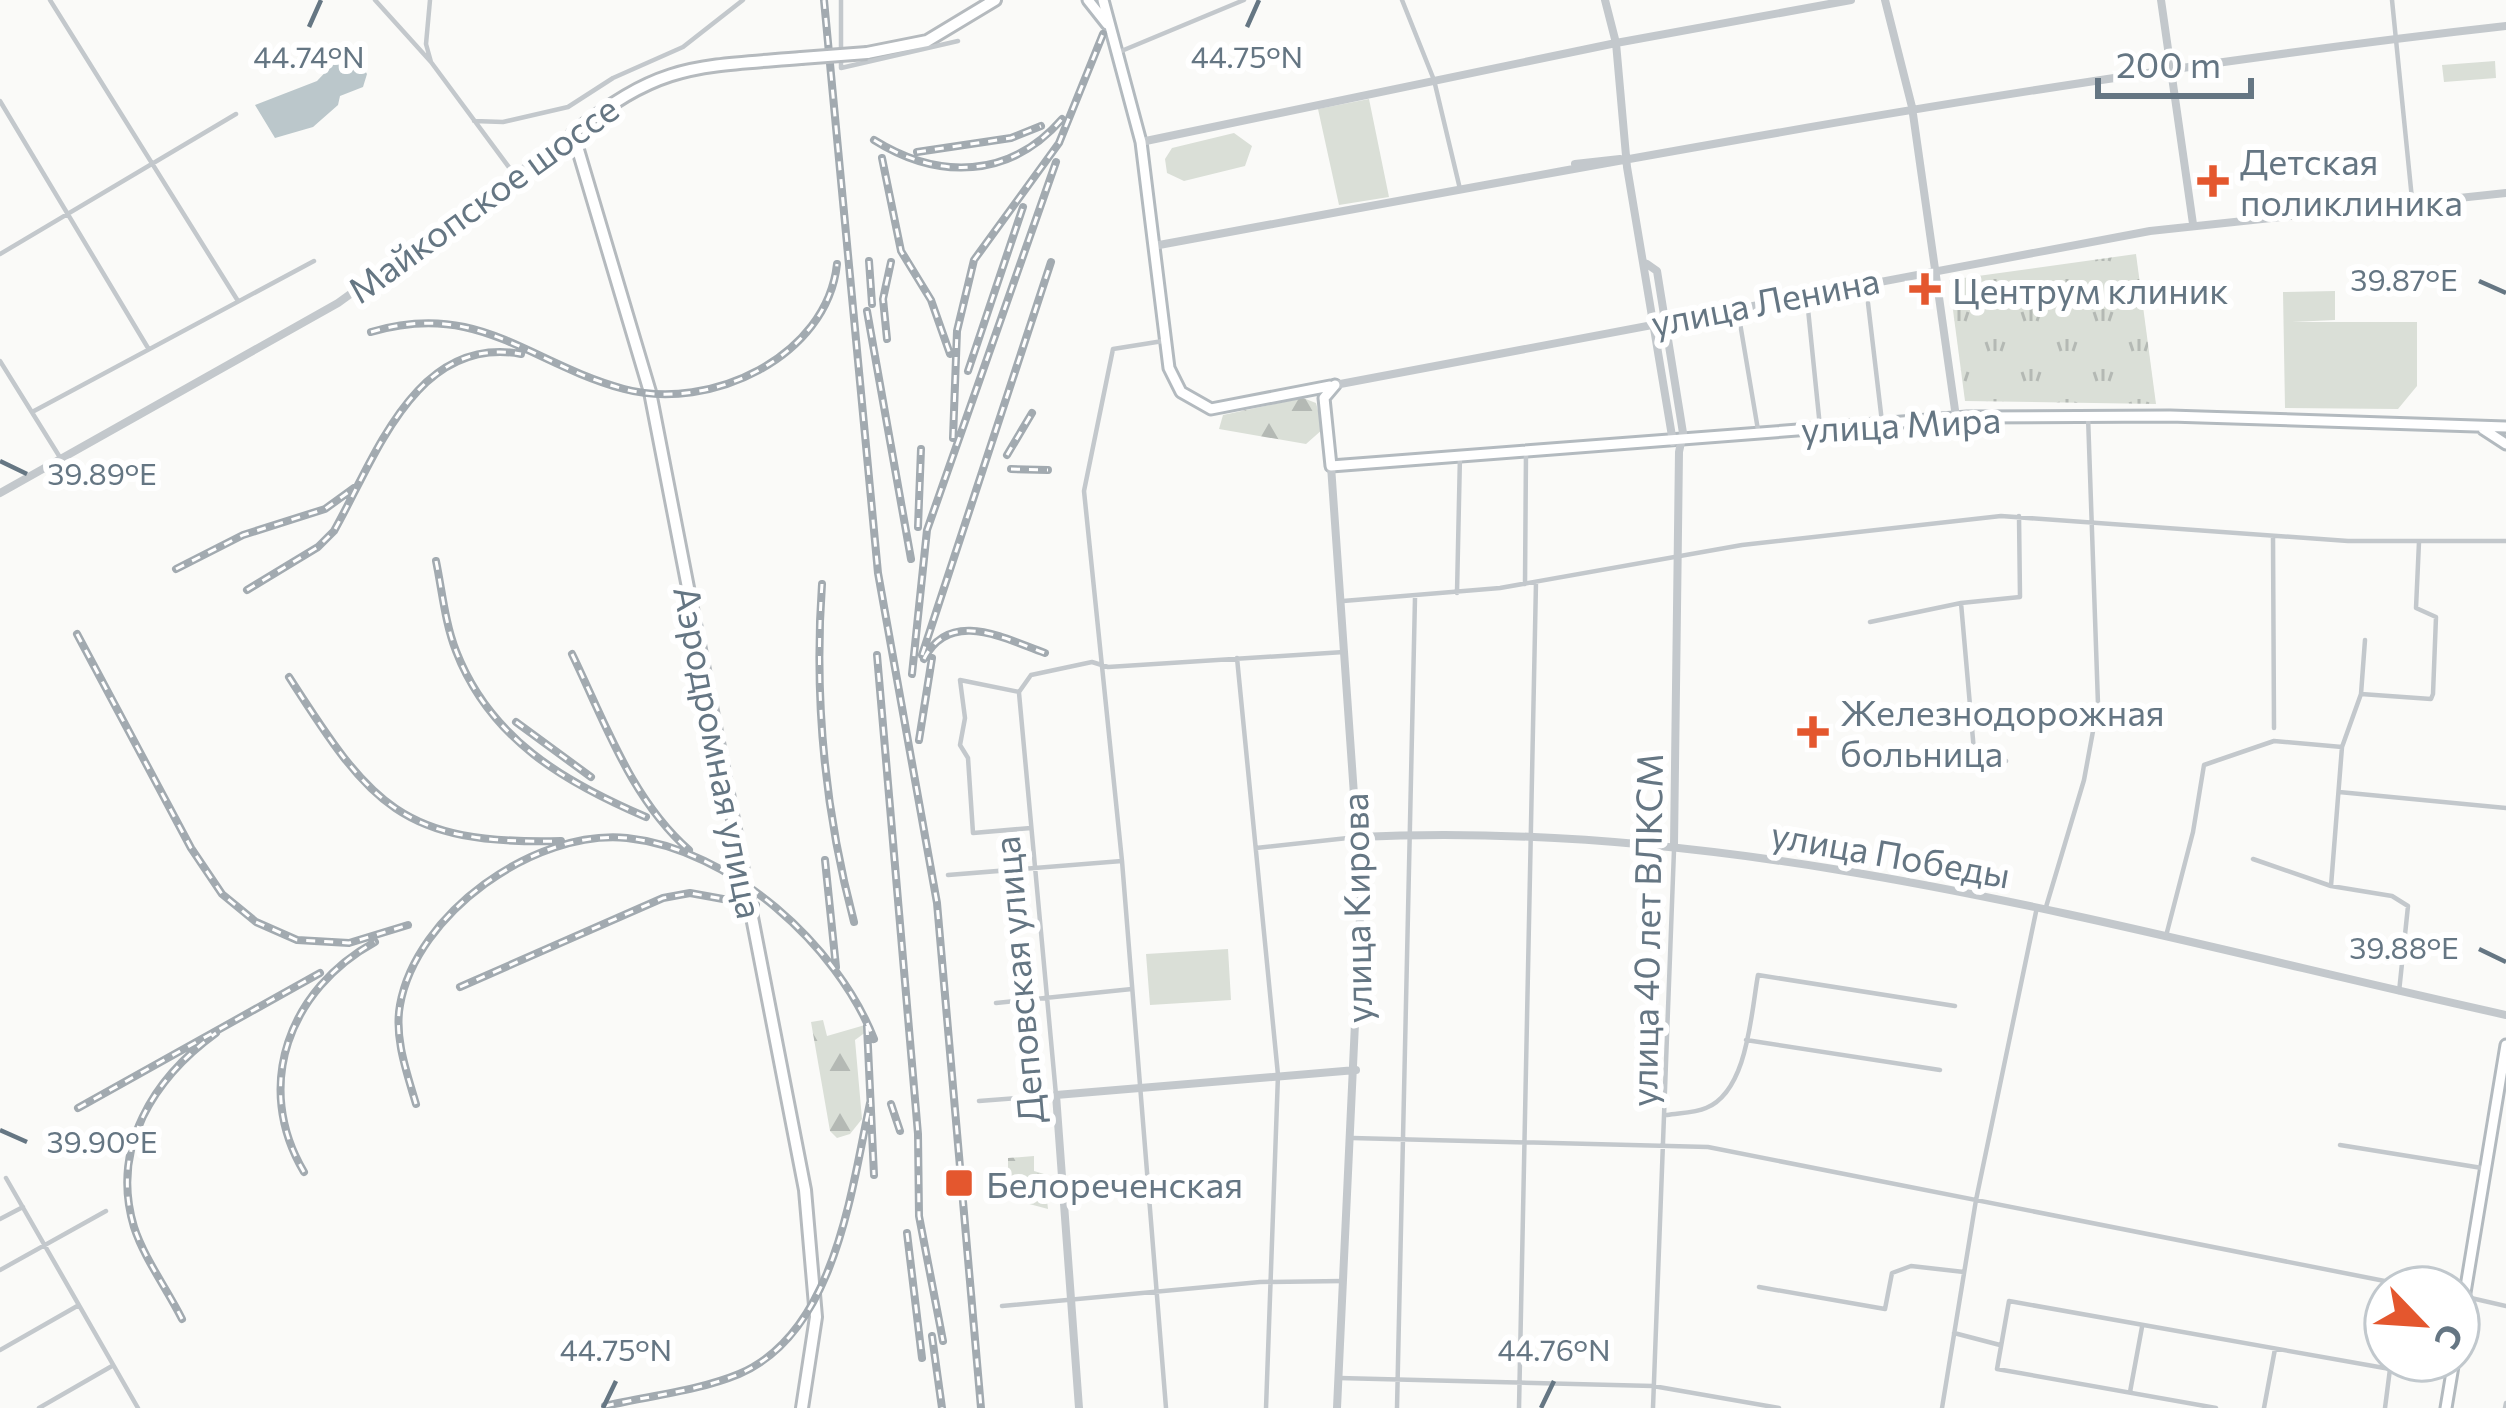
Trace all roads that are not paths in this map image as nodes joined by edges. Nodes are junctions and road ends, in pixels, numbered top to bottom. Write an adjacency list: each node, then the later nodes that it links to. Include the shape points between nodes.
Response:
1 (50, 0): 34 (street)
2 (375, 0): 22 (street)
3 (430, 0): 4 (street); 22 (street)
4 (440, 0)
5 (842, 0): 19 (street, via 841,68)
6 (994, 0): 25 (main road, Майкопское шоссе, bridge, via 927,40)
7 (1088, 0): 21 (main road)
8 (1102, 0): 21 (main road)
9 (1244, 0): 21 (street)
10 (1402, 0): 26 (street)
11 (1605, 0): 20 (street, улица 40 лет ВЛКСМ)
12 (1851, 0): 20 (street)
13 (1885, 0): 28 (street)
14 (2161, 0): 24 (street)
15 (2392, 0): 18 (street)
16 (744, 2): 23 (street)
17 (2506, 26): 18 (street)
18 (2395, 38): 24 (street); 38 (street)
19 (958, 41)
20 (1616, 43): 26 (street); 33 (street, улица 40 лет ВЛКСМ)
21 (1119, 51): 32 (main road, улица Ленина)
22 (431, 62): 30 (street)
23 (648, 64): 25 (street); 30 (street, via 568,107)
24 (2170, 66): 28 (street); 40 (street)
25 (654, 78): 31 (main road, Майкопское шоссе)
26 (1434, 80): 32 (street); 36 (street)
27 (0, 101): 39 (street)
28 (1912, 107): 33 (street); 45 (street)
29 (236, 114): 34 (street)
30 (474, 121): 35 (street)
31 (573, 133): 35 (street, Майкопское шоссе); 161 (main road, Аэродромная улица, via 650,392 796,1145 815,1268)
32 (1141, 142): 41 (main road, улица Ленина)
33 (1625, 158): 36 (street); 44 (street, улица 40 лет ВЛКСМ)
34 (148, 161): 39 (street); 46 (street)
35 (514, 174): 68 (street, Майкопское шоссе, via 338,303)
36 (1460, 188): 41 (street)
37 (2506, 195): 38 (street, улица Ленина)
38 (2412, 199): 40 (street, улица Ленина)
39 (71, 215): 42 (street); 53 (street)
40 (2193, 224): 45 (street, улица Ленина)
41 (1154, 244): 52 (main road, улица Ленина)
42 (0, 254)
43 (314, 261): 46 (street)
44 (1647, 264): 49 (street, улица 40 лет ВЛКСМ, via 1657,271); 50 (street, улица 40 лет ВЛКСМ)
45 (1936, 268): 49 (street, улица Ленина); 60 (street)
46 (238, 302): 53 (street)
47 (1868, 303): 61 (street)
48 (1808, 309): 62 (street)
49 (1666, 320): 50 (street, улица Ленина); 65 (street, улица 40 лет ВЛКСМ)
50 (1654, 322): 55 (street, улица Ленина); 65 (street, улица 40 лет ВЛКСМ)
51 (1740, 323): 63 (street)
52 (1165, 341): 56 (main road, улица Ленина, via 1172,380 1203,406); 87 (street, via 1114,349 1084,491)
53 (148, 348): 58 (street)
54 (0, 361): 58 (street)
55 (1335, 385): 56 (main road, улица Ленина); 57 (main road)
56 (1299, 392): 57 (main road)
57 (1324, 409): 69 (main road, улица Кирова)
58 (34, 411): 68 (street)
59 (2088, 416): 60 (main road, улица Мира); 64 (main road, улица Мира, via 2472,425); 72 (street)
60 (1956, 417): 61 (main road, улица Мира)
61 (1882, 422): 62 (main road, улица Мира)
62 (1820, 427): 63 (main road, улица Мира)
63 (1758, 431): 65 (main road, улица Мира)
64 (2505, 437)
65 (1677, 438): 66 (main road, улица Мира); 76 (street, улица 40 лет ВЛКСМ)
66 (1526, 450): 67 (main road, улица Мира); 78 (street)
67 (1460, 455): 69 (main road, улица Мира); 79 (street)
68 (61, 459): 70 (street, Майкопское шоссе)
69 (1331, 466): 81 (street, улица Кирова)
70 (0, 493)
71 (2019, 516): 72 (street); 76 (street); 82 (street, via 2020,597)
72 (2090, 523): 73 (street); 106 (street, via 2098,704 2056,883)
73 (2273, 537): 75 (street); 90 (street)
74 (2506, 541): 75 (street)
75 (2419, 542): 89 (street, via 2414,598 2416,608 2436,617 2433,694)
76 (1680, 555): 77 (street); 99 (street, улица 40 лет ВЛКСМ)
77 (1536, 582): 78 (street); 98 (street)
78 (1526, 584): 79 (street)
79 (1457, 593): 80 (street)
80 (1415, 597): 81 (street); 97 (street)
81 (1341, 601): 85 (street, улица Кирова)
82 (1961, 603): 83 (street); 92 (street, via 1973,751)
83 (1870, 622)
84 (2365, 640): 89 (street)
85 (1344, 652): 86 (street); 96 (street, улица Кирова)
86 (1237, 658): 87 (street); 100 (street)
87 (1101, 665): 88 (street, via 1031,675); 102 (street)
88 (1019, 692): 95 (street, Деповская улица); 95 (street, via 960,680 960,745 974,833)
89 (2361, 694): 91 (street)
90 (2274, 728)
91 (2342, 747): 93 (street); 107 (street, via 2274,739 2204,765)
92 (2006, 761)
93 (2339, 792): 94 (street); 105 (street)
94 (2506, 808)
95 (1031, 828): 103 (street, Деповская улица)
96 (1358, 837): 97 (street, улица Победы); 100 (street, улица Победы); 116 (street, улица Кирова)
97 (1409, 837): 98 (street, улица Победы); 124 (street)
98 (1533, 839): 99 (street, улица Победы); 125 (street)
99 (1674, 844): 106 (street, улица Победы); 122 (street, улица 40 лет ВЛКСМ)
100 (1256, 848): 118 (street)
101 (2253, 860): 105 (street)
102 (1122, 862): 103 (street); 108 (street)
103 (1035, 867): 104 (street); 110 (street, Деповская улица)
104 (948, 875)
105 (2331, 886): 109 (street, via 2392,896 2408,907)
106 (2041, 908): 107 (street, улица Победы); 130 (street)
107 (2165, 938): 109 (street, улица Победы)
108 (1132, 989): 110 (street); 119 (street)
109 (2399, 992): 113 (street, улица Победы)
110 (1045, 998): 111 (street); 120 (street, Деповская улица)
111 (996, 1003)
112 (1955, 1006): 114 (street, via 1758,975)
113 (2506, 1015)
114 (1746, 1040): 117 (street); 122 (street, via 1719,1100)
115 (2506, 1046): 128 (main road)
116 (1356, 1070): 118 (street); 123 (street, улица Кирова)
117 (1940, 1070)
118 (1278, 1075): 119 (street); 140 (street)
119 (1137, 1087): 120 (street); 142 (street)
120 (1056, 1095): 121 (street); 143 (street, Деповская улица)
121 (979, 1101)
122 (1667, 1115): 127 (street, улица 40 лет ВЛКСМ)
123 (1352, 1138): 124 (street); 139 (street, улица Кирова)
124 (1401, 1141): 125 (street); 153 (street)
125 (1526, 1144): 127 (street); 154 (street)
126 (2340, 1145): 128 (street)
127 (1666, 1149): 130 (street, via 1726,1150); 155 (street, улица 40 лет ВЛКСМ)
128 (2485, 1168): 135 (main road)
129 (6, 1178): 131 (street)
130 (1976, 1200): 137 (street); 138 (street)
131 (22, 1207): 133 (street); 134 (street)
132 (106, 1211): 134 (street)
133 (0, 1219)
134 (45, 1245): 136 (street); 144 (street)
135 (2467, 1264)
136 (0, 1270)
137 (1964, 1272): 141 (street, via 1911,1266 1892,1273 1885,1309); 147 (street)
138 (2362, 1277)
139 (1343, 1281): 140 (street); 152 (street, улица Кирова)
140 (1271, 1282): 142 (street); 164 (street)
141 (1759, 1287)
142 (1156, 1293): 143 (street); 163 (street)
143 (1072, 1301): 145 (street); 162 (street, Деповская улица)
144 (79, 1305): 150 (street); 151 (street)
145 (1002, 1306)
146 (2143, 1325): 148 (street, via 2009,1301); 149 (street); 156 (street)
147 (1954, 1333): 148 (street); 170 (street)
148 (2000, 1345): 156 (street, via 1997,1370)
149 (2276, 1349): 173 (street); 174 (street, via 2390,1369)
150 (0, 1350)
151 (113, 1365): 158 (street); 160 (street)
152 (1339, 1378): 153 (street); 165 (street, улица Кирова)
153 (1398, 1379): 154 (street); 166 (street)
154 (1519, 1382): 155 (street); 167 (street)
155 (1653, 1386): 168 (street, улица 40 лет ВЛКСМ); 169 (street)
156 (2130, 1392): 157 (street)
157 (2156, 1397): 171 (street); 172 (street)
158 (47, 1406): 159 (street)
159 (39, 1408)
160 (137, 1408)
161 (802, 1408)
162 (1079, 1408)
163 (1166, 1408)
164 (1266, 1408)
165 (1337, 1408)
166 (1397, 1408)
167 (1519, 1408)
168 (1653, 1408)
169 (1779, 1408)
170 (1942, 1408)
171 (2154, 1408)
172 (2216, 1408)
173 (2264, 1408)
174 (2385, 1408)

